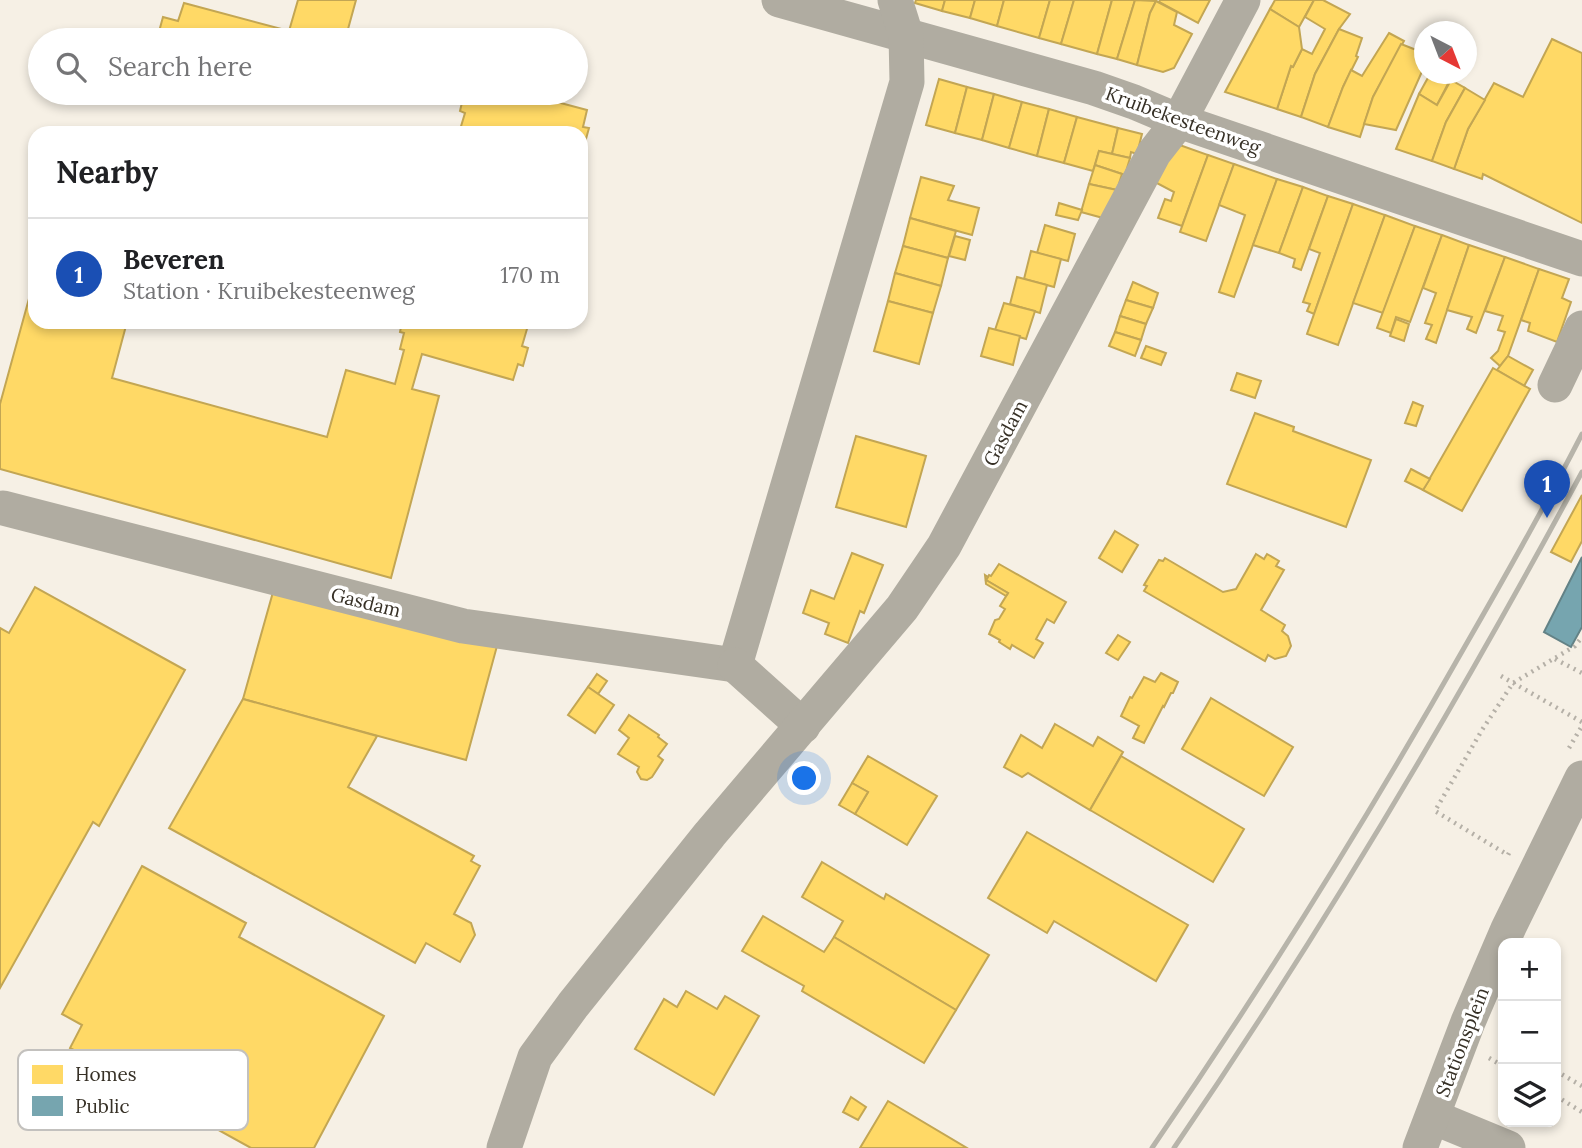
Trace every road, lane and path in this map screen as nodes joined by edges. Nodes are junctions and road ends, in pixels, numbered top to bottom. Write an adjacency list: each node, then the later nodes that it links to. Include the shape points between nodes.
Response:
1 (779, 0): 4 (street, Kruibekesteenweg)
2 (895, 0): 4 (street)
3 (1243, 0): 5 (street, Gasdam)
4 (906, 36): 5 (street, Kruibekesteenweg, via 1094,88); 12 (street, via 907,82)
5 (1179, 121): 6 (street, Kruibekesteenweg); 17 (street, Gasdam, via 1154,153 944,546 902,608)
6 (1582, 259)
7 (1582, 328): 8 (street)
8 (1555, 385)
9 (3, 508): 12 (street, Gasdam, via 463,626)
10 (1582, 637): 11 (path)
11 (1554, 658): 13 (path); 15 (path)
12 (736, 665): 17 (street)
13 (1582, 673)
14 (1501, 676): 15 (path)
15 (1513, 683): 16 (path); 19 (path, via 1435,811 1508,855)
16 (1582, 724): 18 (path)
17 (803, 726): 27 (street, Gasdam, via 710,834 535,1057)
18 (1575, 764): 26 (street, Stationsplein, via 1468,1021)
19 (1515, 843)
20 (1496, 1061): 21 (path)
21 (1500, 1064)
22 (1561, 1074): 23 (path)
23 (1582, 1086)
24 (1561, 1099): 25 (path)
25 (1582, 1112)
26 (1427, 1133): 28 (street)
27 (504, 1148)
28 (1508, 1148)

